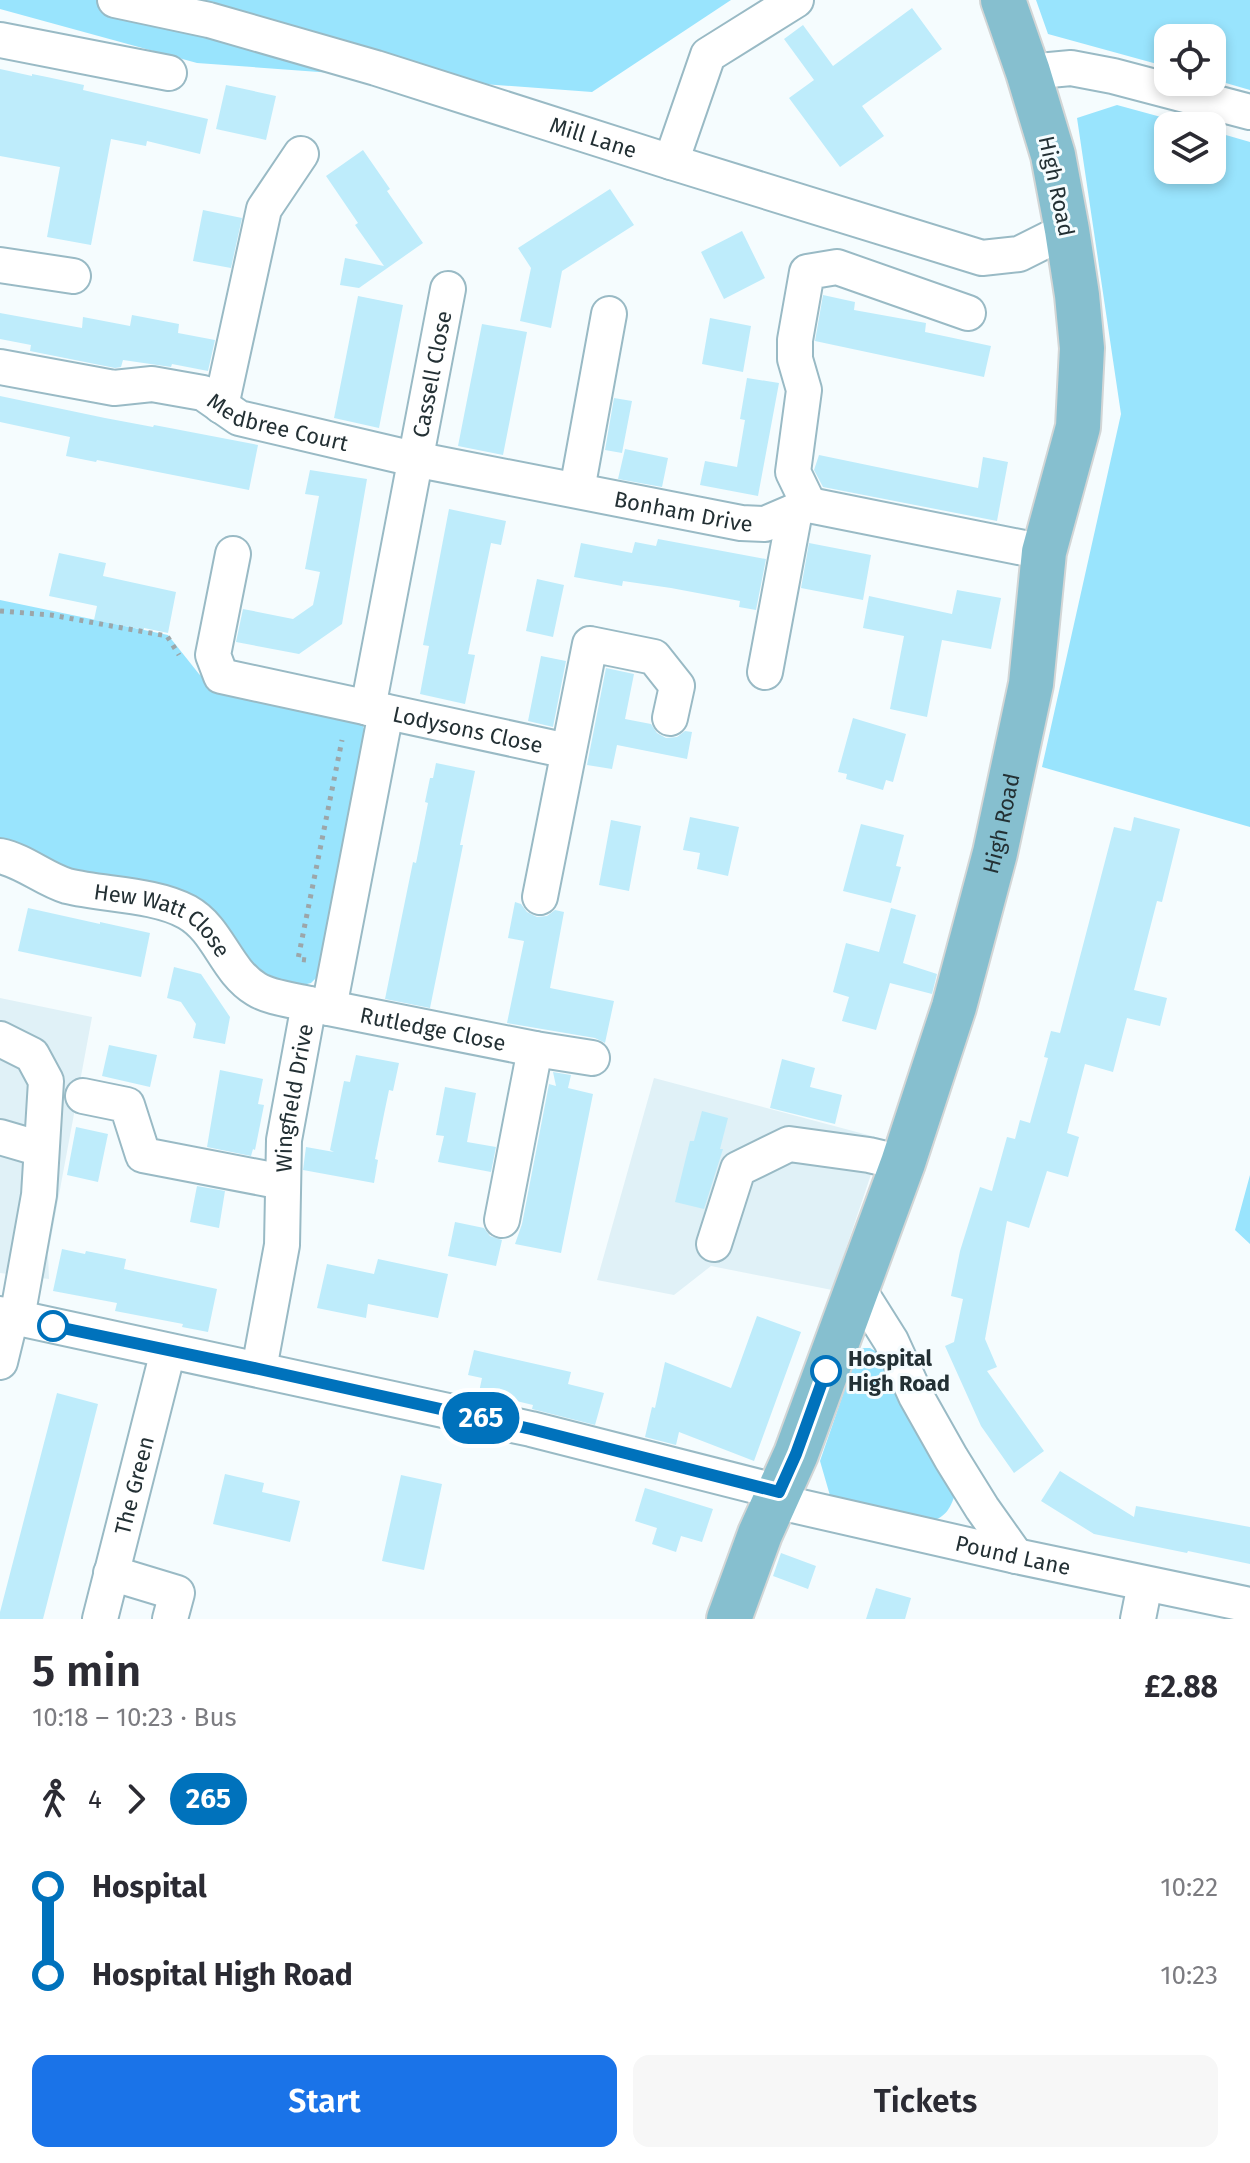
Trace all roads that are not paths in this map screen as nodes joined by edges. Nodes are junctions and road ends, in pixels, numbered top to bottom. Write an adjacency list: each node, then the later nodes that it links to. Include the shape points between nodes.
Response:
1 (115, 0): 9 (street, Mill Lane, via 209,20 376,68)
2 (796, 0): 9 (street, via 708,55)
3 (1003, 0): 5 (main road, High Road)
4 (0, 40): 6 (street)
5 (1028, 72): 7 (street, via 1071,68); 10 (main road, High Road, via 1053,155)
6 (169, 73)
7 (1250, 112)
8 (301, 154): 17 (street, via 264,209)
9 (671, 162): 10 (street, Mill Lane, via 982,258 1019,254)
10 (1067, 230): 21 (main road, High Road, via 1082,348 1078,427)
11 (0, 265): 12 (street)
12 (73, 276)
13 (448, 289): 18 (street, Cassell Close)
14 (968, 313): 20 (street, via 837,267 807,272 795,340 804,390 793,472)
15 (609, 314): 19 (street)
16 (0, 367): 17 (street, Medbree Court, via 114,388 152,384 203,393)
17 (221, 406): 18 (street, Medbree Court, via 239,418)
18 (414, 459): 19 (street, Bonham Drive); 24 (street, Wingfield Drive)
19 (577, 490): 20 (street, Bonham Drive, via 741,523 765,524)
20 (802, 508): 21 (street); 23 (street)
21 (1044, 552): 36 (main road, High Road, via 1031,684 995,853 954,1007)
22 (233, 554): 24 (street, Lodysons Close, via 213,655 221,676)
23 (765, 672)
24 (377, 710): 26 (street, Lodysons Close); 29 (street, Wingfield Drive)
25 (670, 718): 26 (street, via 677,686 654,657 590,644)
26 (568, 751): 28 (street)
27 (0, 856): 29 (street, Hew Watt Close, via 65,885 172,905 207,928 240,977 258,991)
28 (540, 897)
29 (319, 1006): 31 (street, Rutledge Close); 37 (street, Wingfield Drive, via 284,1140)
30 (0, 1039): 35 (street, via 32,1055 46,1081)
31 (535, 1049): 32 (street, Rutledge Close); 38 (street, Rutledge Close)
32 (592, 1058)
33 (83, 1096): 37 (street, via 127,1105 143,1155)
34 (0, 1137): 35 (street)
35 (41, 1149): 41 (street, via 39,1195)
36 (903, 1163): 39 (street, via 789,1144 738,1169); 40 (main road, High Road)
37 (283, 1182): 44 (street, Wingfield Drive, via 282,1245)
38 (502, 1220)
39 (714, 1244)
40 (857, 1287): 45 (main road, High Road); 46 (street, via 951,1458)
41 (9, 1316): 42 (street, Pound Lane); 43 (street)
42 (168, 1351): 44 (street, Pound Lane); 47 (street, The Green)
43 (0, 1362)
44 (259, 1369): 45 (street, Pound Lane, via 531,1429)
45 (777, 1497): 46 (street, Pound Lane); 52 (main road, High Road)
46 (1016, 1556): 48 (street, Pound Lane)
47 (111, 1573): 50 (street, The Green); 51 (street, via 177,1593)
48 (1145, 1584): 49 (street, Pound Lane); 53 (street)
49 (1250, 1605)
50 (100, 1619)
51 (170, 1619)
52 (729, 1619)
53 (1138, 1619)

